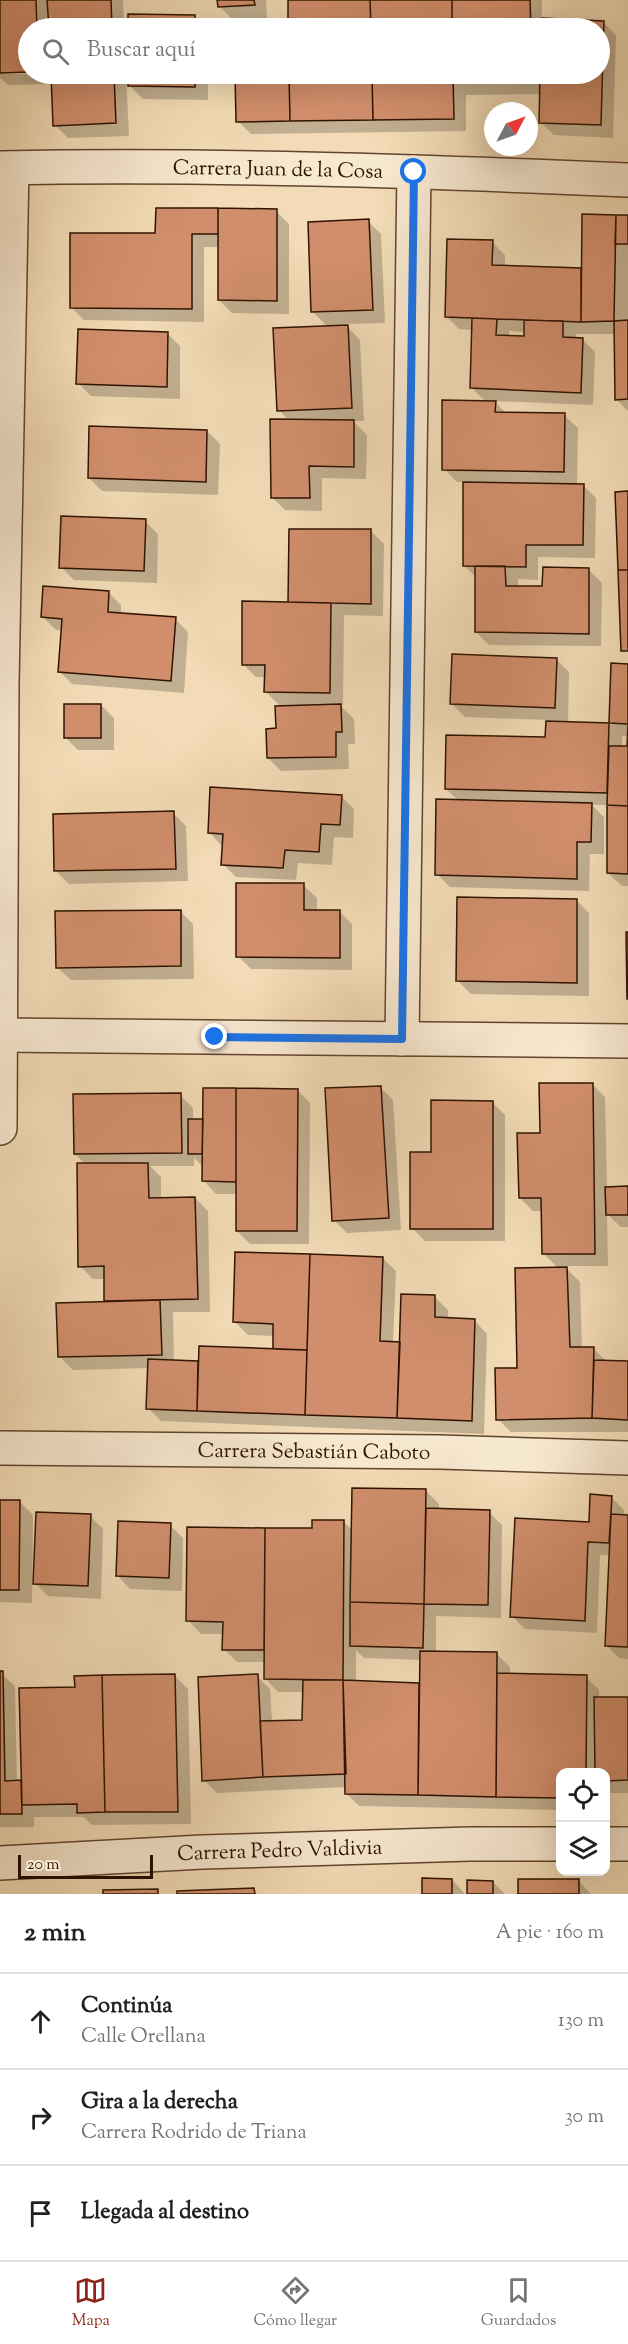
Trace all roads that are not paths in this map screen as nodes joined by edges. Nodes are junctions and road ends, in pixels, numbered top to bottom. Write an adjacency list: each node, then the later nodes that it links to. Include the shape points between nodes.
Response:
1 (6, 168): 2 (street, Carrera Juan de la Cosa); 4 (street)
2 (414, 172): 3 (street, Carrera Juan de la Cosa); 6 (street)
3 (628, 180)
4 (2, 590): 5 (street)
5 (0, 1035): 6 (street); 8 (street)
6 (402, 1039): 7 (street)
7 (628, 1041)
8 (0, 1128)
9 (0, 1448): 10 (street, Carrera Sebastián Caboto, via 440,1452)
10 (628, 1458)
11 (556, 1844): 14 (street, Carrera Pedro Valdivia, via 190,1853)
12 (610, 1844): 13 (street)
13 (628, 1844)
14 (0, 1863)

